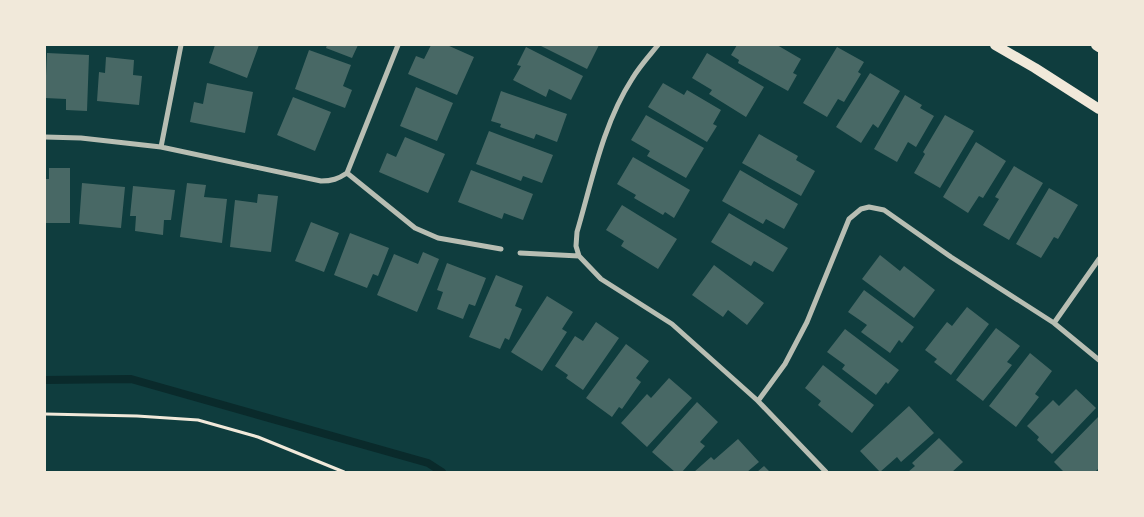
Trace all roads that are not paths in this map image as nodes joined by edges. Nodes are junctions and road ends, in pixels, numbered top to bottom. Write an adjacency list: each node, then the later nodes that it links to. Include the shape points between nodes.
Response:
1 (181, 45): 7 (street)
2 (398, 45): 8 (street)
3 (658, 45): 11 (street, via 631,80 614,114 577,232)
4 (995, 45): 5 (main road)
5 (1099, 110)
6 (45, 137): 7 (street)
7 (161, 147): 8 (street, via 321,181 339,179)
8 (347, 173): 9 (street, via 415,228 438,238)
9 (501, 249)
10 (520, 253): 11 (street)
11 (579, 256): 15 (street, via 601,279 672,324)
12 (1099, 259): 13 (street)
13 (1054, 323): 14 (street); 15 (street, via 884,210 861,208 849,219 807,322 785,364)
14 (1099, 360)
15 (758, 401): 16 (street)
16 (826, 472)

